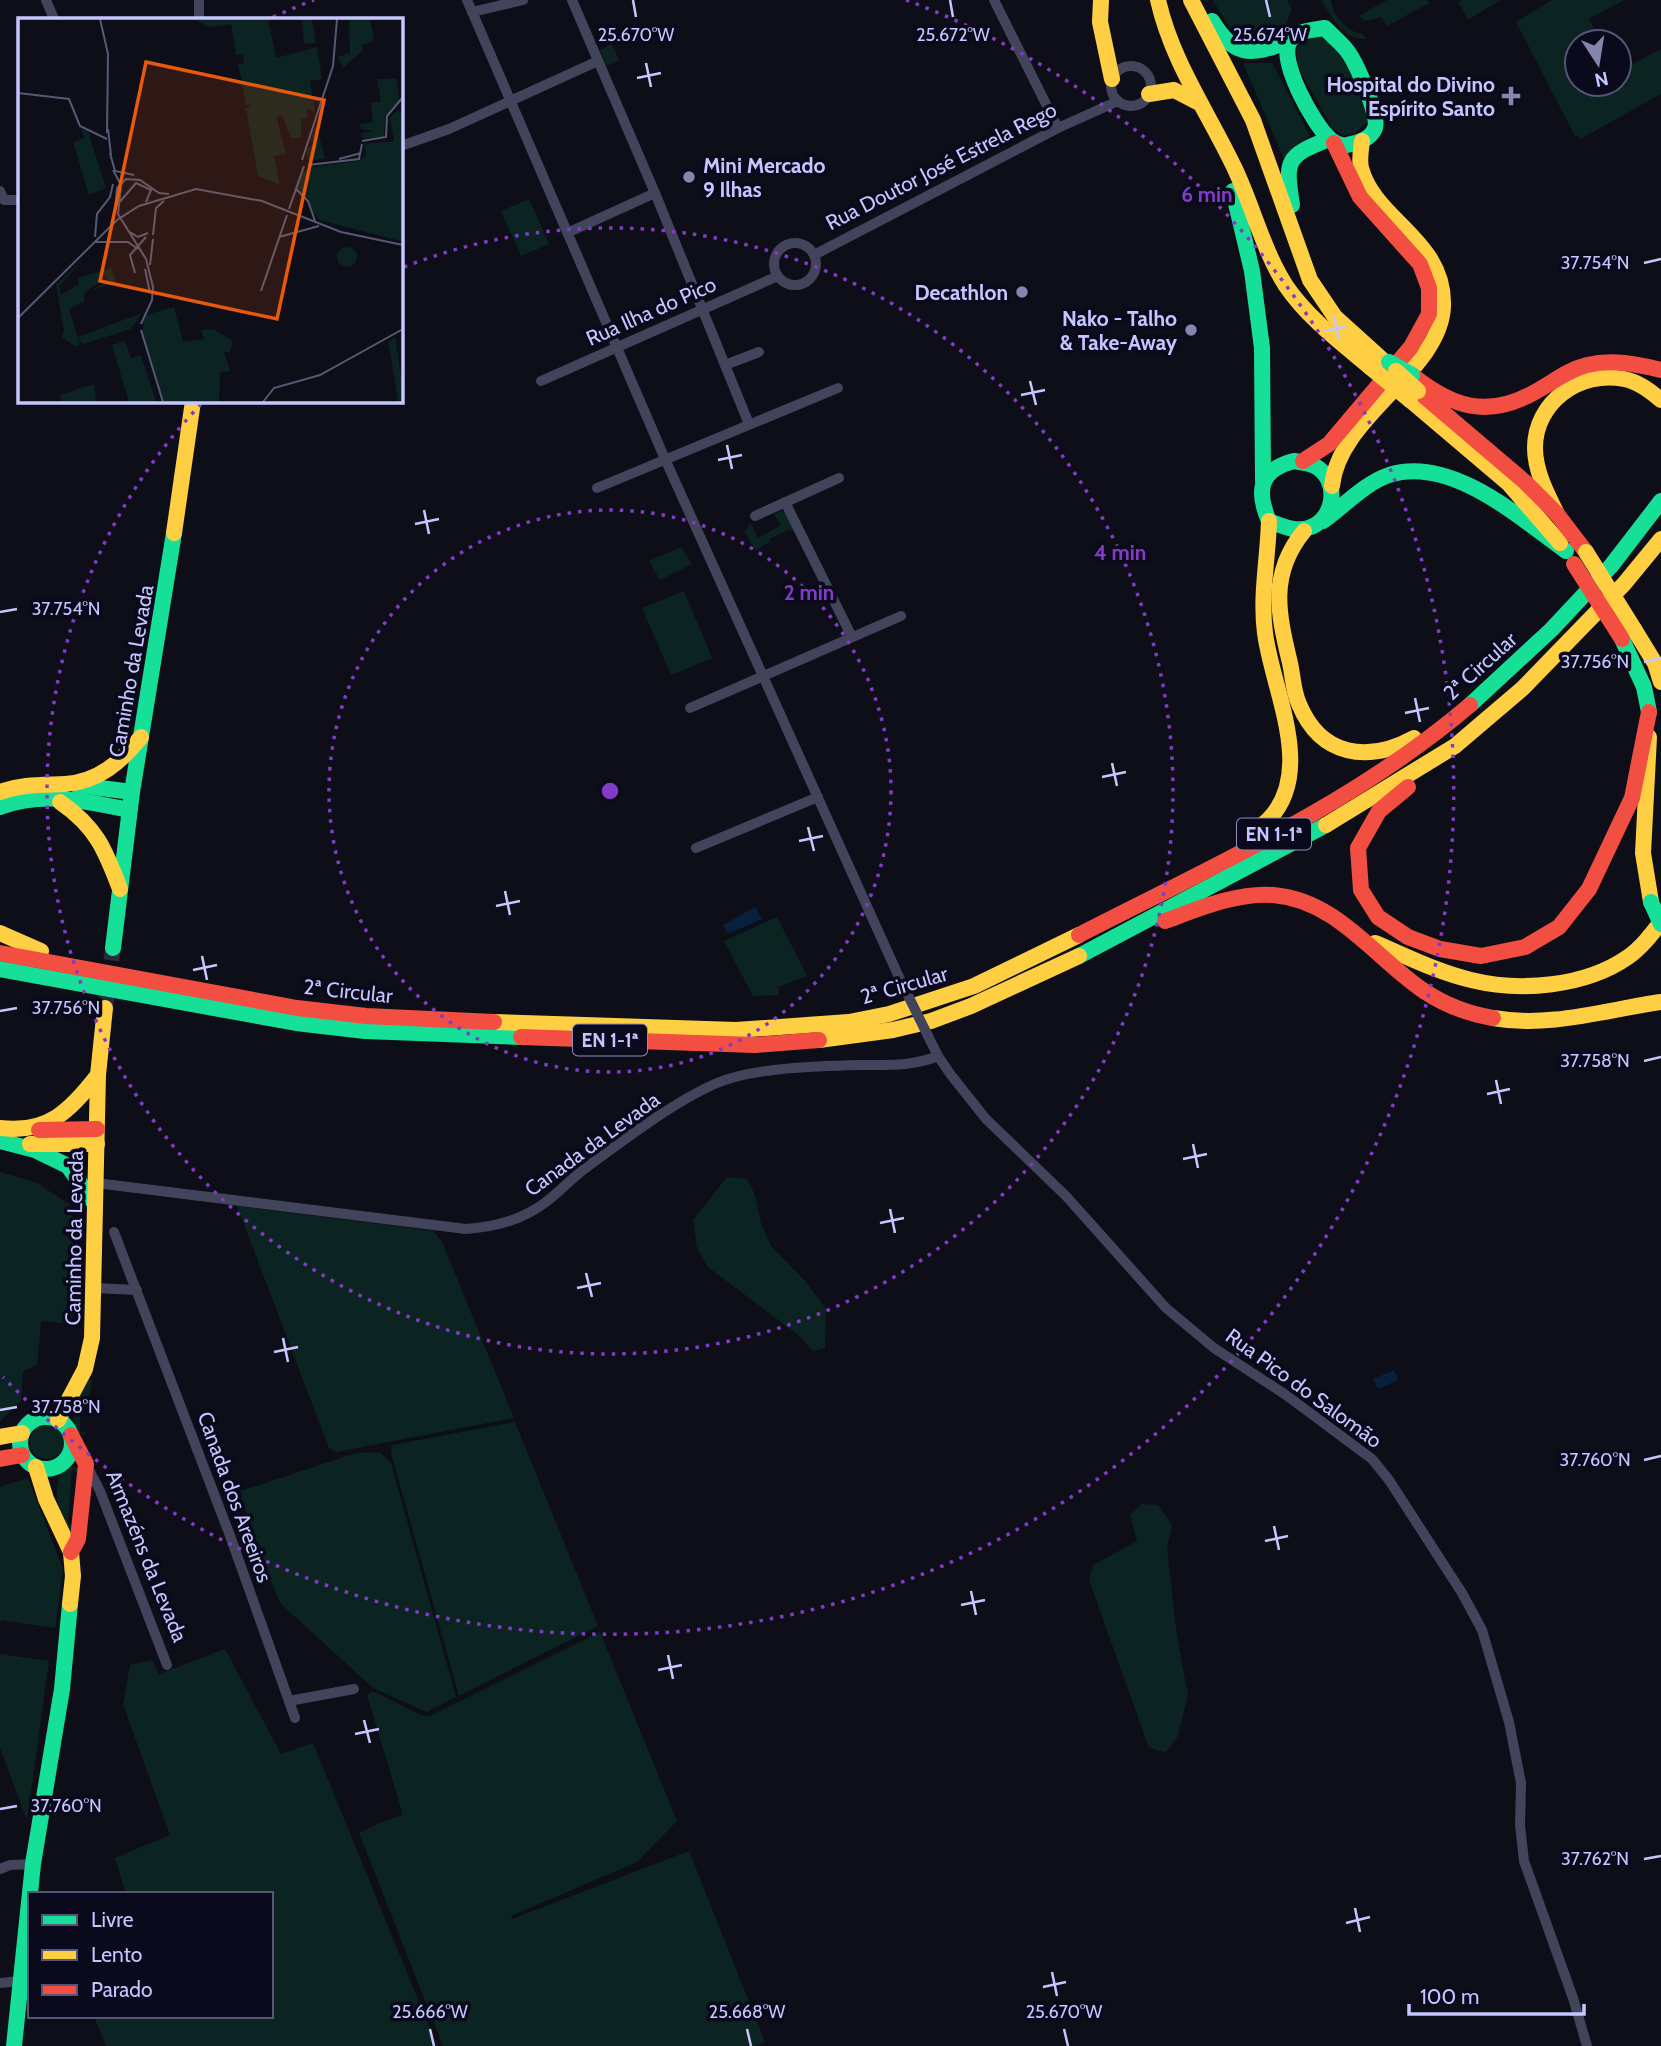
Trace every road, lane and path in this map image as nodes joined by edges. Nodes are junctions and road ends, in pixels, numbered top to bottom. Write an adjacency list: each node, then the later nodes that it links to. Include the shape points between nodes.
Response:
1 (46, 0): 12 (street)
2 (199, 0): 13 (street)
3 (467, 0): 11 (street, Rua Pico do Salomão)
4 (523, 0): 11 (street)
5 (572, 0): 15 (street)
6 (994, 0): 22 (street)
7 (1101, 0): 16 (main road, via 1100,22)
8 (1158, 0): 20 (main road, via 1176,54)
9 (1191, 0): 31 (main road, via 1253,120)
10 (1201, 0): 14 (main road, via 1220,36 1244,53)
11 (472, 12): 19 (street, Rua Pico do Salomão)
12 (54, 18)
13 (199, 18)
14 (1287, 42): 24 (main road, via 1284,54 1290,77); 25 (main road, via 1301,31 1325,28 1341,42 1376,114 1376,127)
15 (598, 61): 19 (street); 28 (street)
16 (1111, 83): 17 (street, via 1122,67 1139,67 1150,79); 18 (street); 21 (street, Rua Doutor José Estrela Rego)
17 (1149, 94): 18 (street, via 1132,106); 20 (main road, via 1174,90)
18 (1118, 101): 21 (street, Rua Doutor José Estrela Rego)
19 (510, 102): 26 (street); 30 (street, Rua Pico do Salomão)
20 (1200, 103): 23 (main road)
21 (1087, 114): 22 (street, Rua Doutor José Estrela Rego)
22 (1058, 128): 32 (street, Rua Doutor José Estrela Rego)
23 (1217, 136): 37 (main road, via 1286,285 1322,327); 49 (main road, via 1252,271 1262,348)
24 (1331, 141): 25 (main road, via 1353,145); 31 (main road, via 1303,149 1290,159 1287,171 1292,206 1301,236); 47 (main road, via 1360,197 1420,264 1429,288 1429,314 1411,347 1329,444)
25 (1362, 141): 50 (main road, via 1360,166 1371,190 1430,257 1443,296 1438,328 1340,455)
26 (402, 146)
27 (0, 191): 29 (street, via 4,200)
28 (655, 193): 30 (street); 34 (street)
29 (18, 200)
30 (567, 233): 35 (street, Rua Pico do Salomão)
31 (1296, 244): 37 (main road, via 1323,304)
32 (814, 255): 33 (street, via 814,275 803,284 785,283); 33 (street, via 798,243 784,247 776,257)
33 (778, 276): 34 (street, Rua Ilha do Pico)
34 (702, 309): 35 (street, Rua Ilha do Pico); 38 (street)
35 (618, 347): 40 (street, Rua Ilha do Pico); 46 (street, Rua Pico do Salomão)
36 (760, 352): 38 (street)
37 (1382, 363): 42 (main road, bridge); 42 (main road, bridge)
38 (725, 365): 45 (street)
39 (1661, 370): 42 (main road, via 1608,362 1584,365 1528,397 1485,407)
40 (541, 381)
41 (838, 387): 45 (street)
42 (1413, 389): 55 (main road); 62 (main road)
43 (1661, 400): 55 (main road, via 1647,387 1603,376 1575,383 1559,396 1546,411 1535,439 1536,462)
44 (193, 402): 71 (main road, Caminho da Levada)
45 (749, 424): 46 (street)
46 (665, 459): 51 (street); 67 (street, Rua Pico do Salomão)
47 (1303, 461): 49 (main road, via 1284,462); 50 (main road, via 1321,469)
48 (839, 478): 54 (street)
49 (1263, 480): 58 (main road, via 1261,500)
50 (1332, 486): 59 (main road, via 1332,504)
51 (597, 488)
52 (1661, 496): 57 (main road)
53 (1661, 501): 57 (main road, 2ª Circular / EN 1-1ª)
54 (785, 502): 56 (street); 65 (street)
55 (1557, 514): 62 (main road)
56 (755, 516)
57 (1649, 518): 68 (main road, 2ª Circular / EN 1-1ª, via 1552,630)
58 (1269, 521): 60 (main road); 83 (main road, via 1265,632 1292,761 1283,799 1258,830 1102,916)
59 (1323, 521): 60 (main road); 62 (main road, via 1386,476 1432,471 1485,495)
60 (1304, 531): 68 (main road, via 1287,550 1278,601 1294,692 1321,737 1335,747 1367,755 1389,751)
61 (1661, 539): 72 (main road, 2ª Circular / EN 1-1ª, via 1569,643)
62 (1575, 556): 64 (main road, bridge)
63 (901, 615): 65 (street)
64 (1628, 634): 66 (main road); 70 (main road)
65 (852, 637): 67 (street)
66 (1659, 674)
67 (763, 676): 69 (street); 77 (street, Rua Pico do Salomão)
68 (1479, 696): 83 (main road, 2ª Circular / EN 1-1ª, via 1391,768 1328,806)
69 (690, 708)
70 (1649, 712): 72 (main road, via 1632,798 1589,889 1559,926 1525,947 1481,956 1440,950 1408,937 1378,917 1361,890 1358,848 1378,811); 82 (main road, bridge, via 1643,853 1651,902)
71 (141, 737): 73 (main road, via 110,770); 75 (main road, Caminho da Levada)
72 (1455, 746): 88 (main road, 2ª Circular / EN 1-1ª, via 1337,818)
73 (68, 784): 74 (main road, via 45,783); 75 (main road)
74 (0, 792)
75 (132, 792): 79 (main road, Caminho da Levada)
76 (50, 796): 78 (main road, via 15,800); 79 (main road); 81 (main road, via 81,815 96,831)
77 (818, 797): 80 (street); 94 (street, Rua Pico do Salomão, bridge)
78 (0, 807)
79 (130, 810): 81 (main road, Caminho da Levada)
80 (696, 848)
81 (120, 889): 86 (main road, Caminho da Levada)
82 (1661, 923): 85 (main road, via 1622,960 1590,974 1520,986 1455,976)
83 (1084, 931): 90 (main road, 2ª Circular / EN 1-1ª, via 974,986 902,1010 849,1022 736,1030 366,1016)
84 (0, 933): 90 (main road)
85 (1354, 935): 88 (main road, via 1306,902 1257,896 1183,914); 92 (main road, via 1418,987 1458,1009 1489,1018 1548,1020)
86 (113, 948)
87 (0, 953): 90 (main road, 2ª Circular / EN 1-1ª)
88 (1073, 959): 90 (main road, 2ª Circular / EN 1-1ª, via 931,1021 846,1038 755,1045 365,1031 296,1023)
89 (0, 969): 90 (main road, 2ª Circular / EN 1-1ª)
90 (76, 974): 91 (main road)
91 (0, 983)
92 (1661, 1002)
93 (105, 1008): 95 (main road, Caminho da Levada)
94 (938, 1056): 98 (street, Canada da Levada, via 919,1064 810,1067 717,1083 633,1133 544,1203 524,1215 481,1228); 125 (street, Rua Pico do Salomão, via 986,1119 1066,1196 1166,1308 1214,1348 1372,1459 1389,1480 1482,1630 1521,1783 1524,1861)
95 (98, 1075): 96 (main road, via 55,1120); 97 (main road, Caminho da Levada)
96 (6, 1136): 97 (main road); 99 (main road, via 68,1166)
97 (97, 1137): 98 (main road, Caminho da Levada)
98 (96, 1183): 99 (main road, Caminho da Levada)
99 (95, 1204): 101 (main road, Caminho da Levada)
100 (114, 1231): 102 (street, Canada dos Areeiros)
101 (94, 1288): 102 (street); 103 (main road, Caminho da Levada, via 89,1359)
102 (137, 1290): 116 (street, Canada dos Areeiros)
103 (58, 1420): 104 (main road, via 37,1419); 105 (main road)
104 (22, 1433): 106 (main road); 107 (main road)
105 (70, 1433): 109 (main road, via 72,1441); 110 (main road, Armazéns da Levada)
106 (0, 1437)
107 (22, 1455): 108 (main road); 111 (main road)
108 (0, 1459)
109 (61, 1462): 110 (main road, Armazéns da Levada); 111 (main road, via 45,1469); 112 (main road, via 52,1483)
110 (86, 1464): 113 (main road, via 78,1539); 114 (street, Armazéns da Levada)
111 (36, 1467): 112 (main road)
112 (54, 1514): 113 (main road)
113 (71, 1552): 118 (main road, via 74,1564 62,1689)
114 (167, 1665)
115 (354, 1689): 116 (street)
116 (289, 1701): 117 (street, Canada dos Areeiros)
117 (295, 1718)
118 (33, 1864): 119 (street); 120 (main road)
119 (0, 1869)
120 (30, 1892)
121 (28, 1904): 122 (main road)
122 (20, 1981): 123 (street); 124 (main road)
123 (0, 1983)
124 (14, 2046)
125 (1587, 2046)

